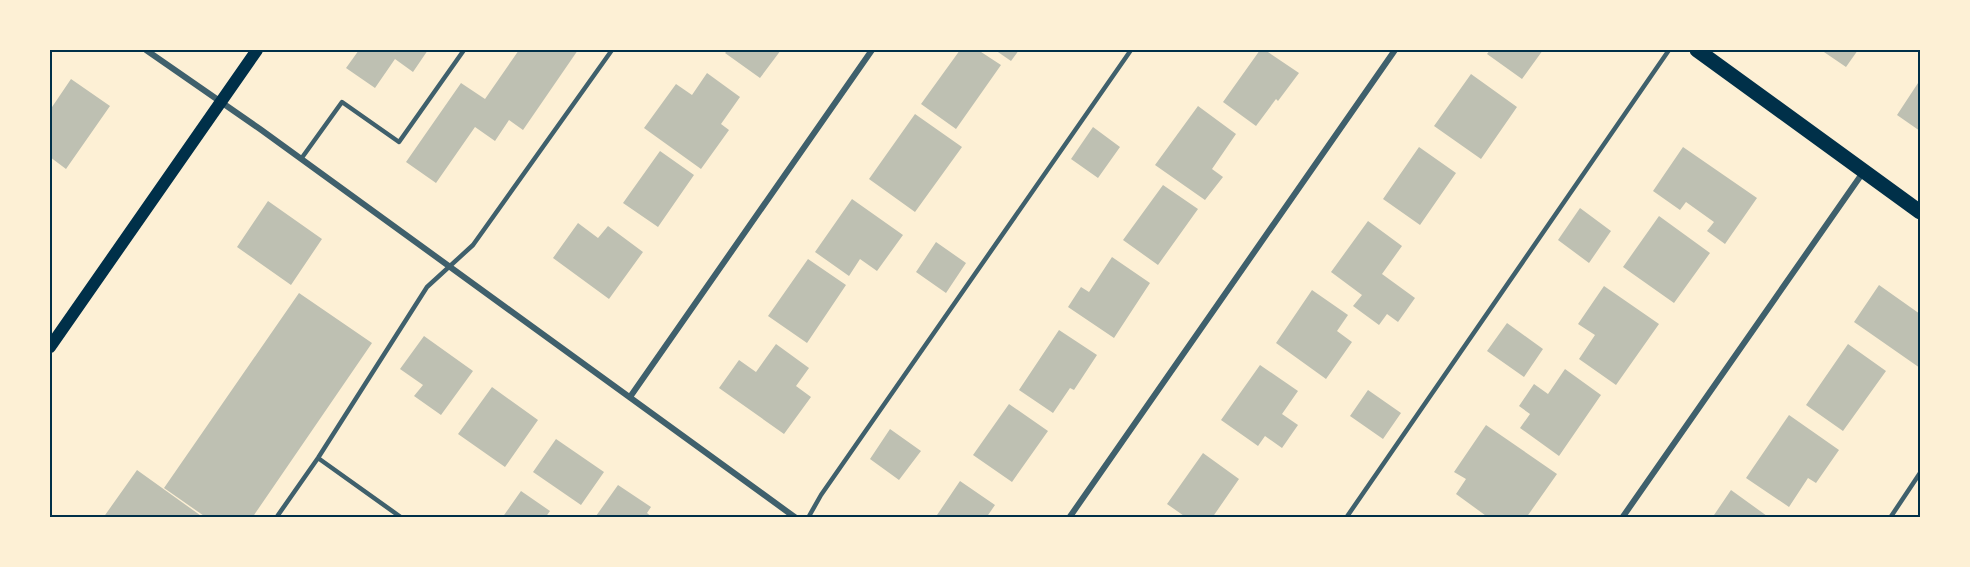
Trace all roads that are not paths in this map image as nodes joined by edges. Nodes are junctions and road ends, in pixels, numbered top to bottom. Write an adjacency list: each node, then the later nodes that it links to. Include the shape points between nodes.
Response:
1 (146, 50): 10 (street)
2 (257, 50): 10 (main road)
3 (464, 50): 11 (lane, via 399,142 342,102)
4 (612, 50): 14 (lane, via 473,244)
5 (872, 50): 16 (street)
6 (1131, 50): 22 (lane)
7 (1395, 50): 23 (street)
8 (1669, 50): 24 (lane)
9 (1697, 50): 12 (main road)
10 (221, 101): 11 (street); 15 (main road)
11 (301, 159): 14 (street)
12 (1864, 171): 13 (main road); 25 (street)
13 (1920, 212)
14 (450, 266): 16 (street); 17 (lane, via 427,287)
15 (50, 347)
16 (630, 398): 21 (street)
17 (318, 458): 19 (lane); 20 (lane)
18 (1920, 473): 26 (lane)
19 (276, 518)
20 (402, 518)
21 (796, 518)
22 (808, 518)
23 (1070, 518)
24 (1346, 518)
25 (1622, 518)
26 (1890, 518)

